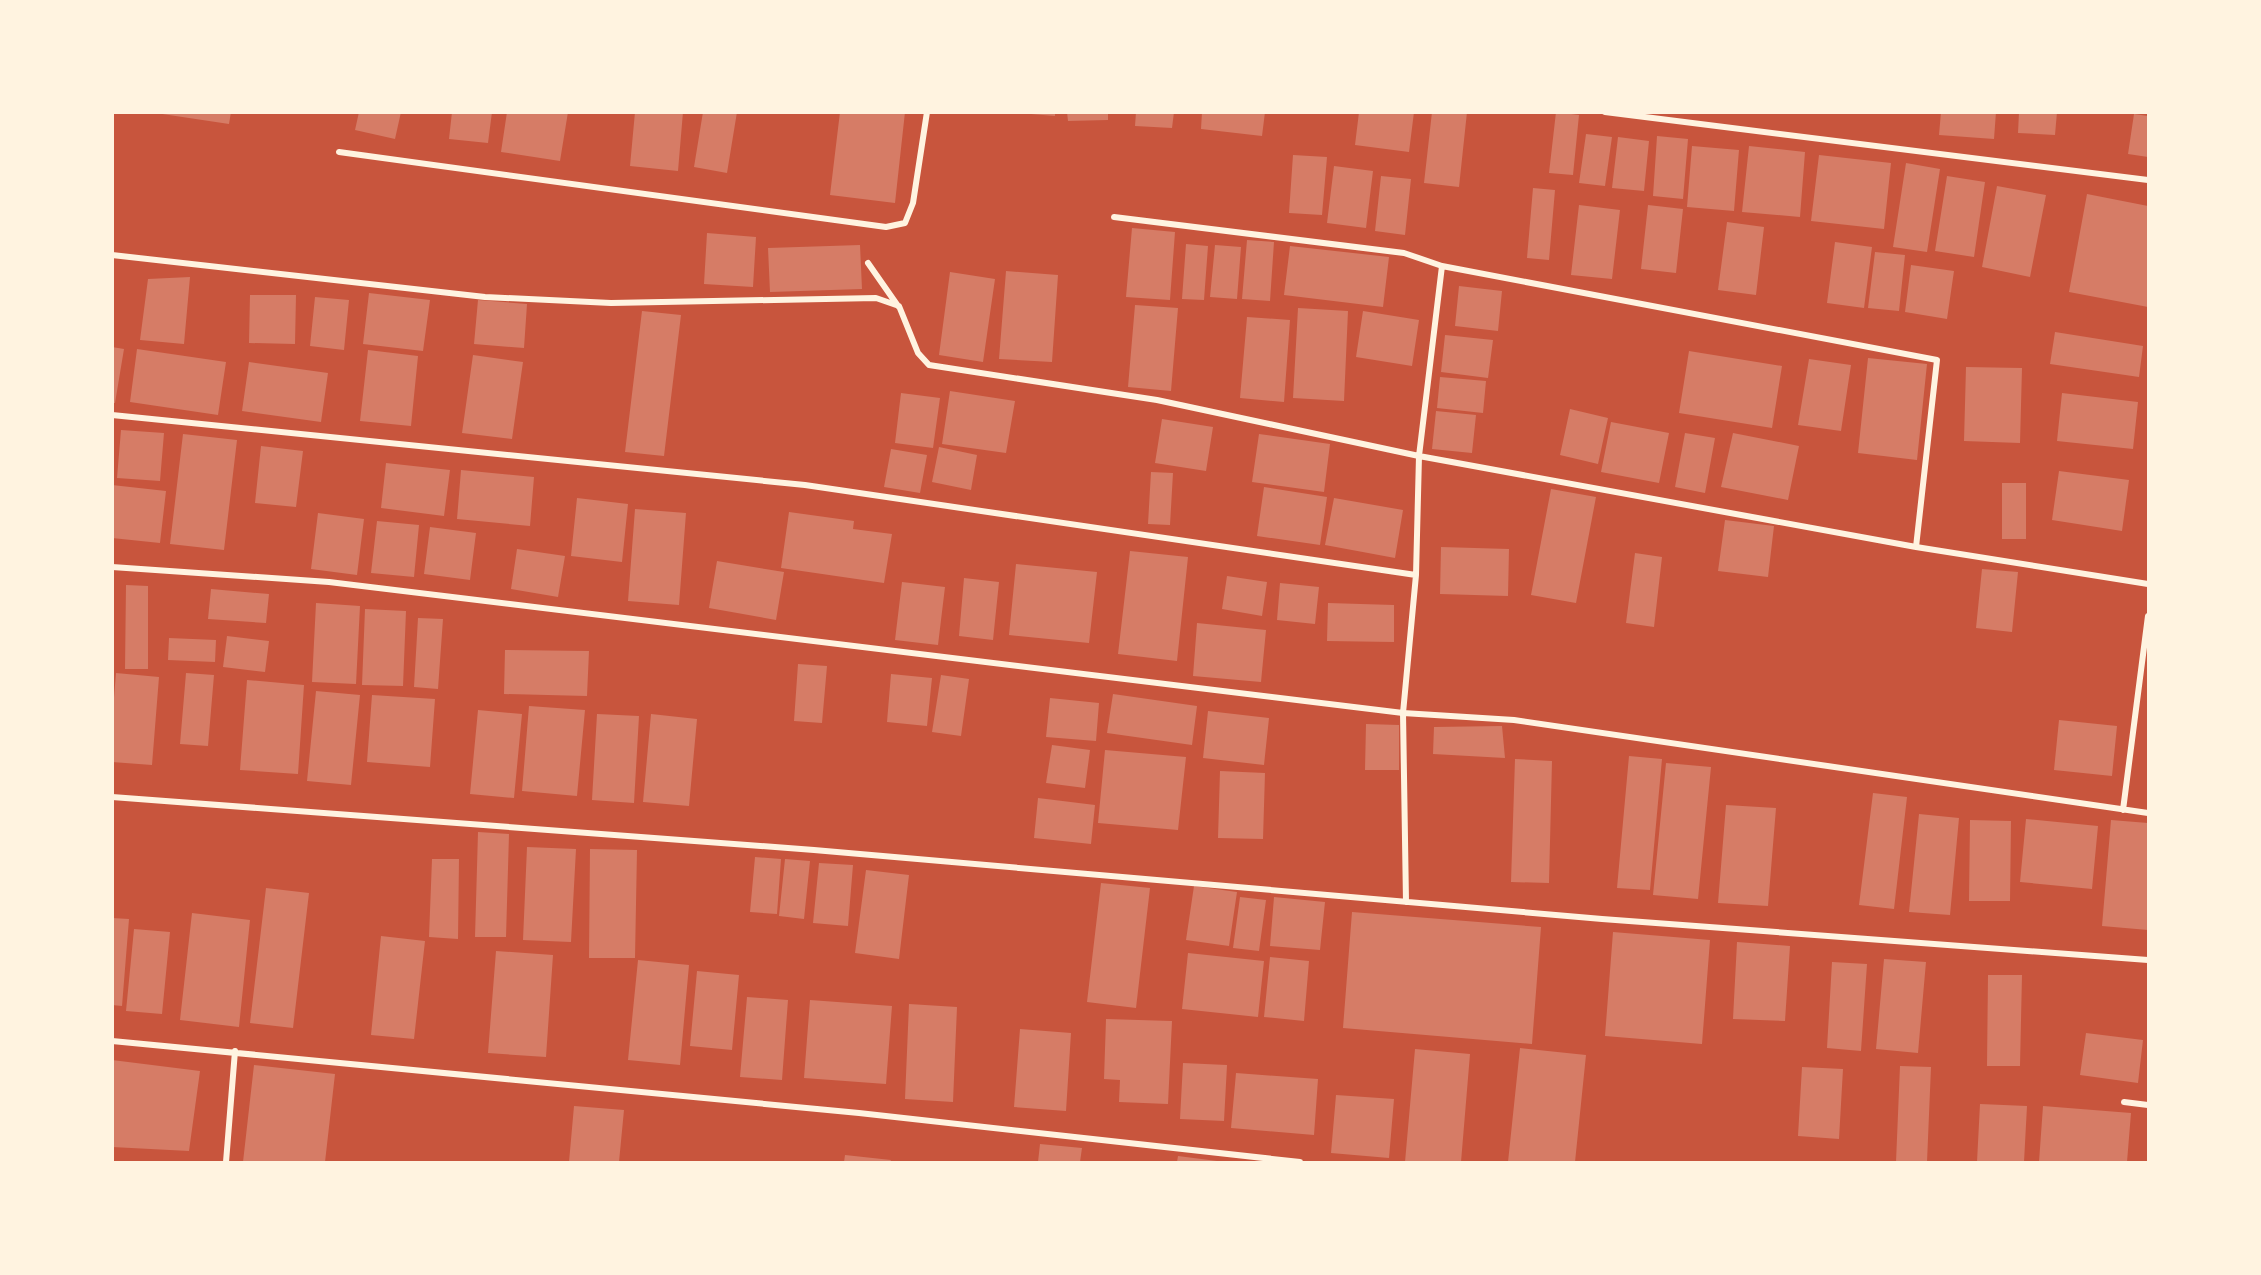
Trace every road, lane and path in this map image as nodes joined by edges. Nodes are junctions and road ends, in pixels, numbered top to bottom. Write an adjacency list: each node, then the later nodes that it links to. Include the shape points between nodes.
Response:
1 (927, 112): 3 (street, via 913,203 905,222 886,227)
2 (1605, 112): 4 (street)
3 (339, 152)
4 (2148, 180)
5 (1114, 217): 8 (street, via 1404,253)
6 (112, 255): 9 (street, via 485,297 611,303 876,298)
7 (868, 263): 9 (street)
8 (1442, 266): 11 (street); 12 (street, via 1937,360)
9 (898, 306): 11 (street, via 918,353 929,365 1157,400)
10 (112, 415): 14 (street, via 805,485)
11 (1419, 456): 12 (street); 14 (street)
12 (1916, 547): 15 (street)
13 (112, 567): 17 (street, via 329,582)
14 (1416, 575): 17 (street)
15 (2148, 584)
16 (2148, 616): 19 (street)
17 (1403, 713): 19 (street, via 1514,720); 21 (street)
18 (112, 797): 21 (street, via 814,850)
19 (2123, 810): 20 (street)
20 (2148, 813)
21 (1406, 902): 22 (street)
22 (2148, 960)
23 (112, 1041): 24 (street)
24 (235, 1051): 27 (street, via 859,1113); 28 (street)
25 (2124, 1102): 26 (street)
26 (2148, 1105)
27 (1230, 1155): 29 (street); 30 (street)
28 (226, 1162)
29 (1229, 1162)
30 (1300, 1162)

